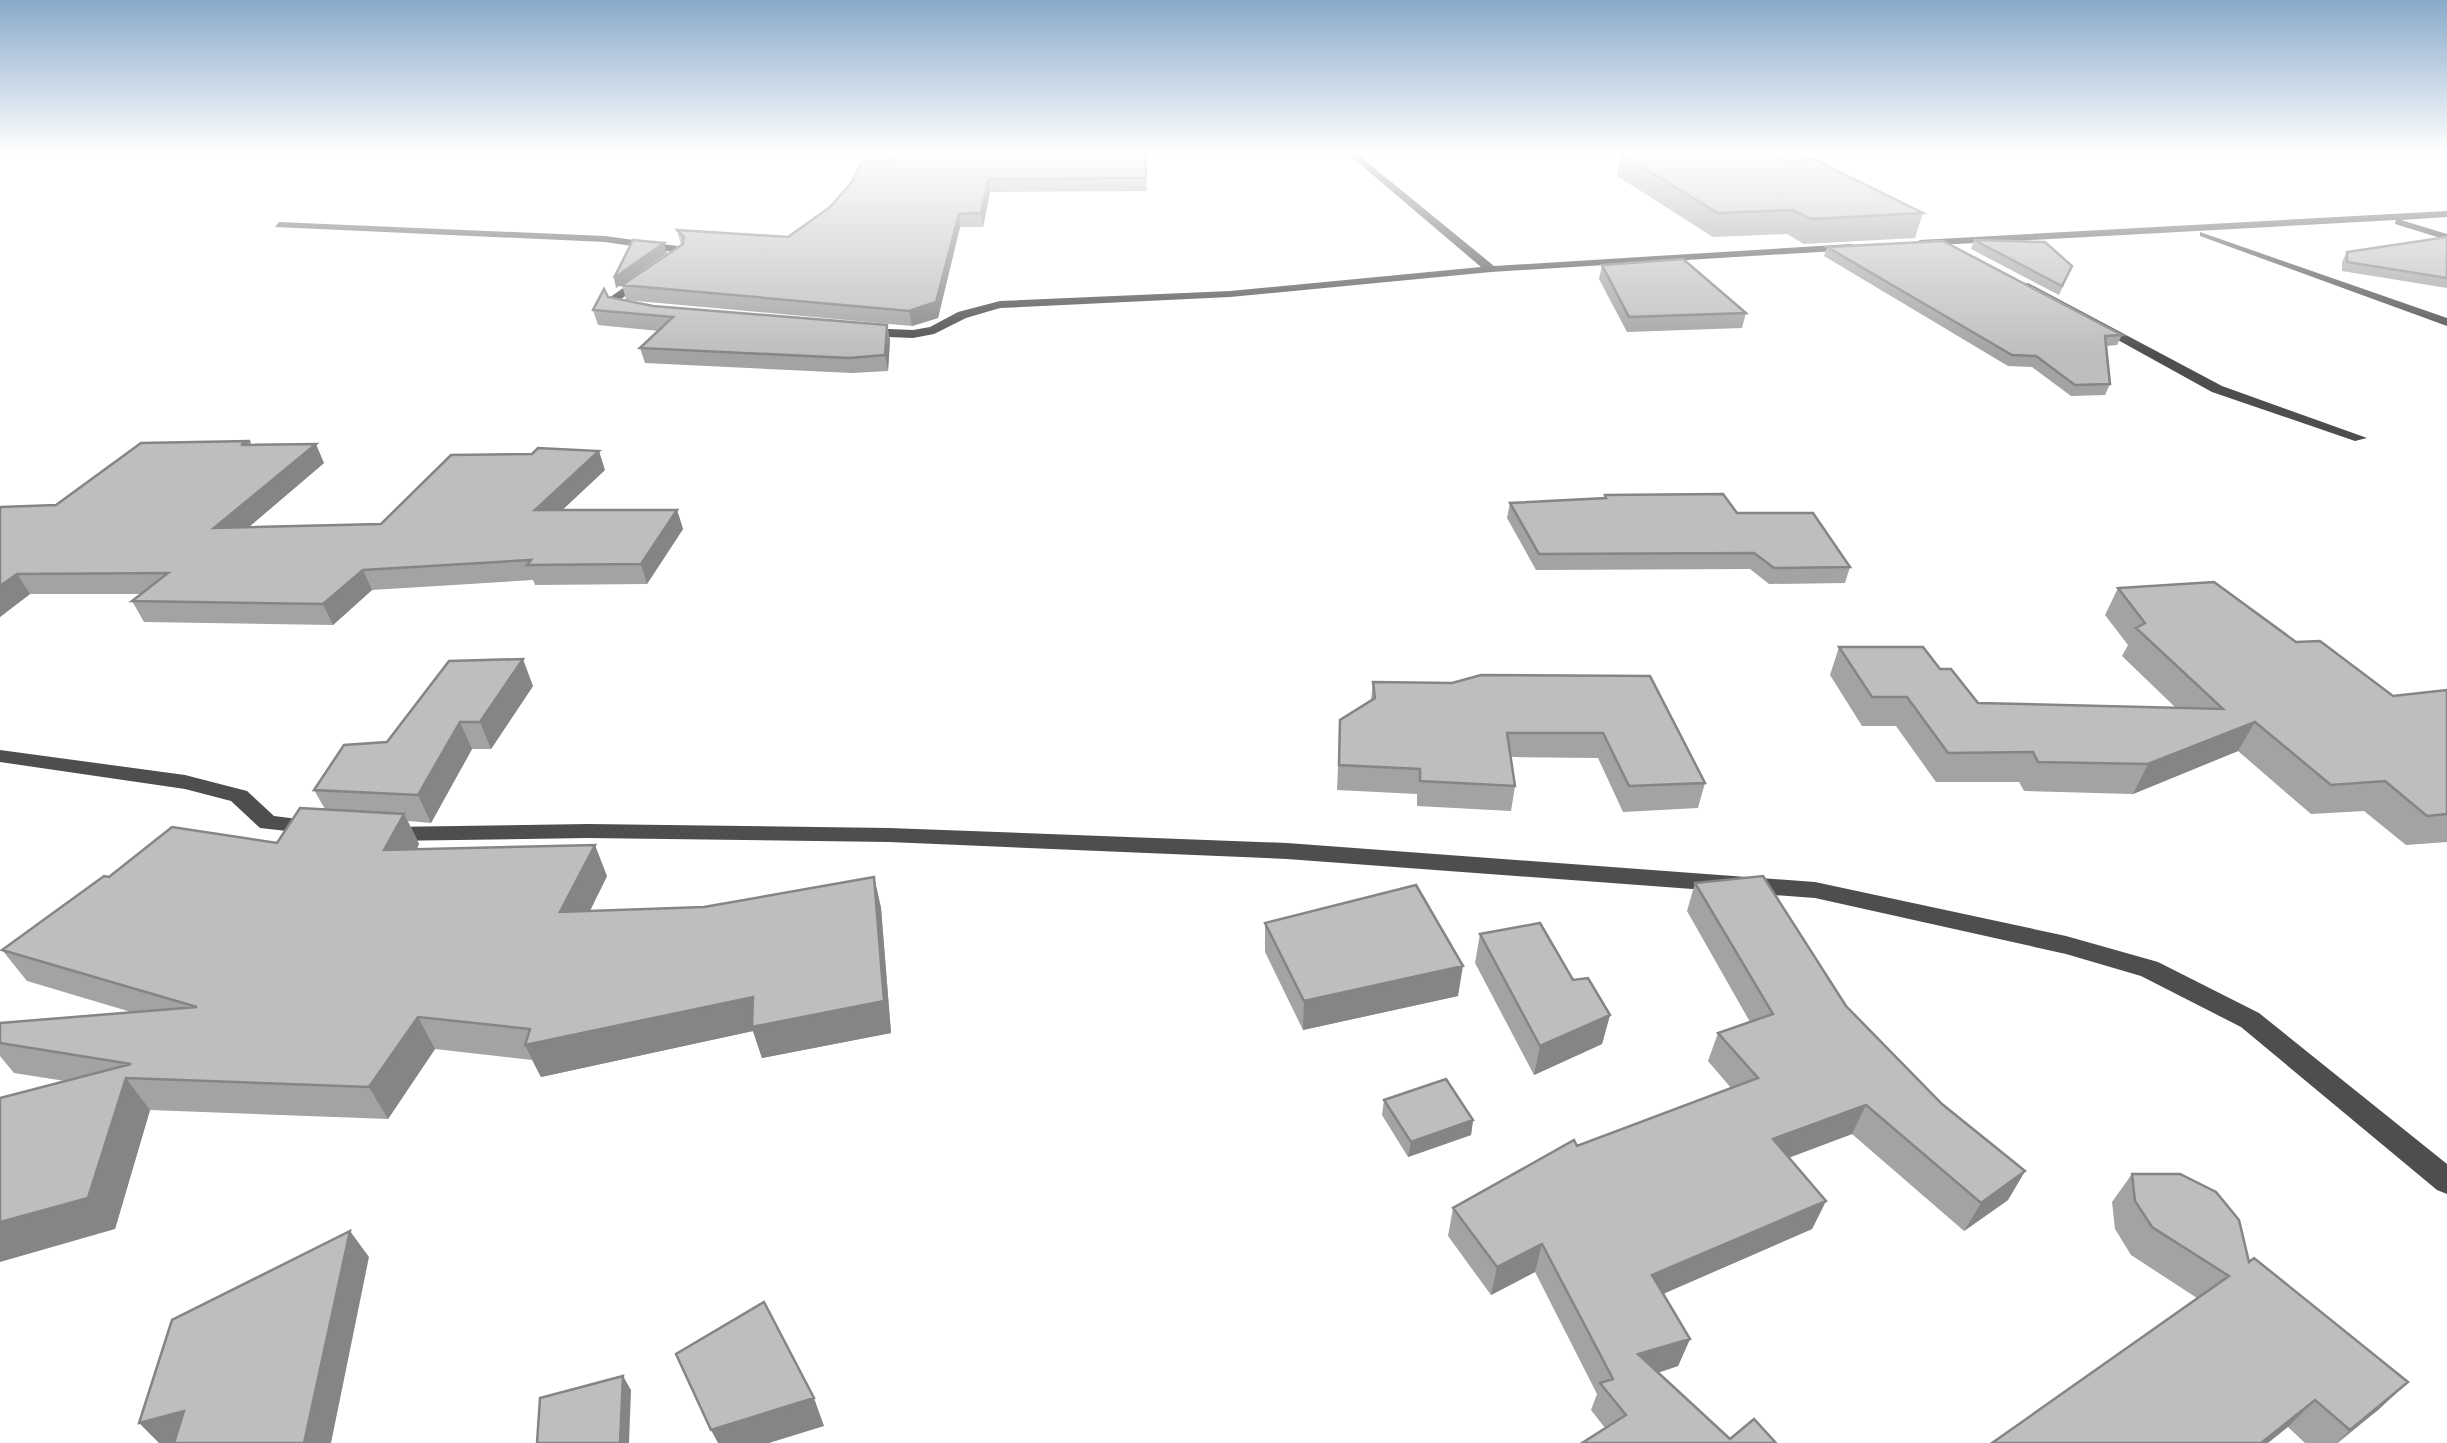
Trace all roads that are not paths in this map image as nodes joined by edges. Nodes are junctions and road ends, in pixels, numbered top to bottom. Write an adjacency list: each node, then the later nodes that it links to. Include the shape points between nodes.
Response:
1 (1432, 220): 11 (street)
2 (2349, 220): 5 (street)
3 (2395, 220): 6 (street)
4 (279, 225): 13 (street, via 678,248 658,272 615,298 616,306)
5 (2188, 230): 7 (street); 14 (street)
6 (2447, 237)
7 (1942, 242): 8 (street); 10 (street)
8 (1904, 244)
9 (1866, 246): 11 (street)
10 (1975, 259)
11 (1491, 269): 15 (street, via 1230,294 1000,305 913,334)
12 (2008, 276): 16 (street, via 2217,388)
13 (641, 311)
14 (2447, 322)
15 (850, 331)
16 (2360, 438)
17 (0, 756): 18 (street, via 185,782 239,796 268,823 356,831 889,835 1247,849 1815,890 2149,969 2250,1020)
18 (2447, 1181)

